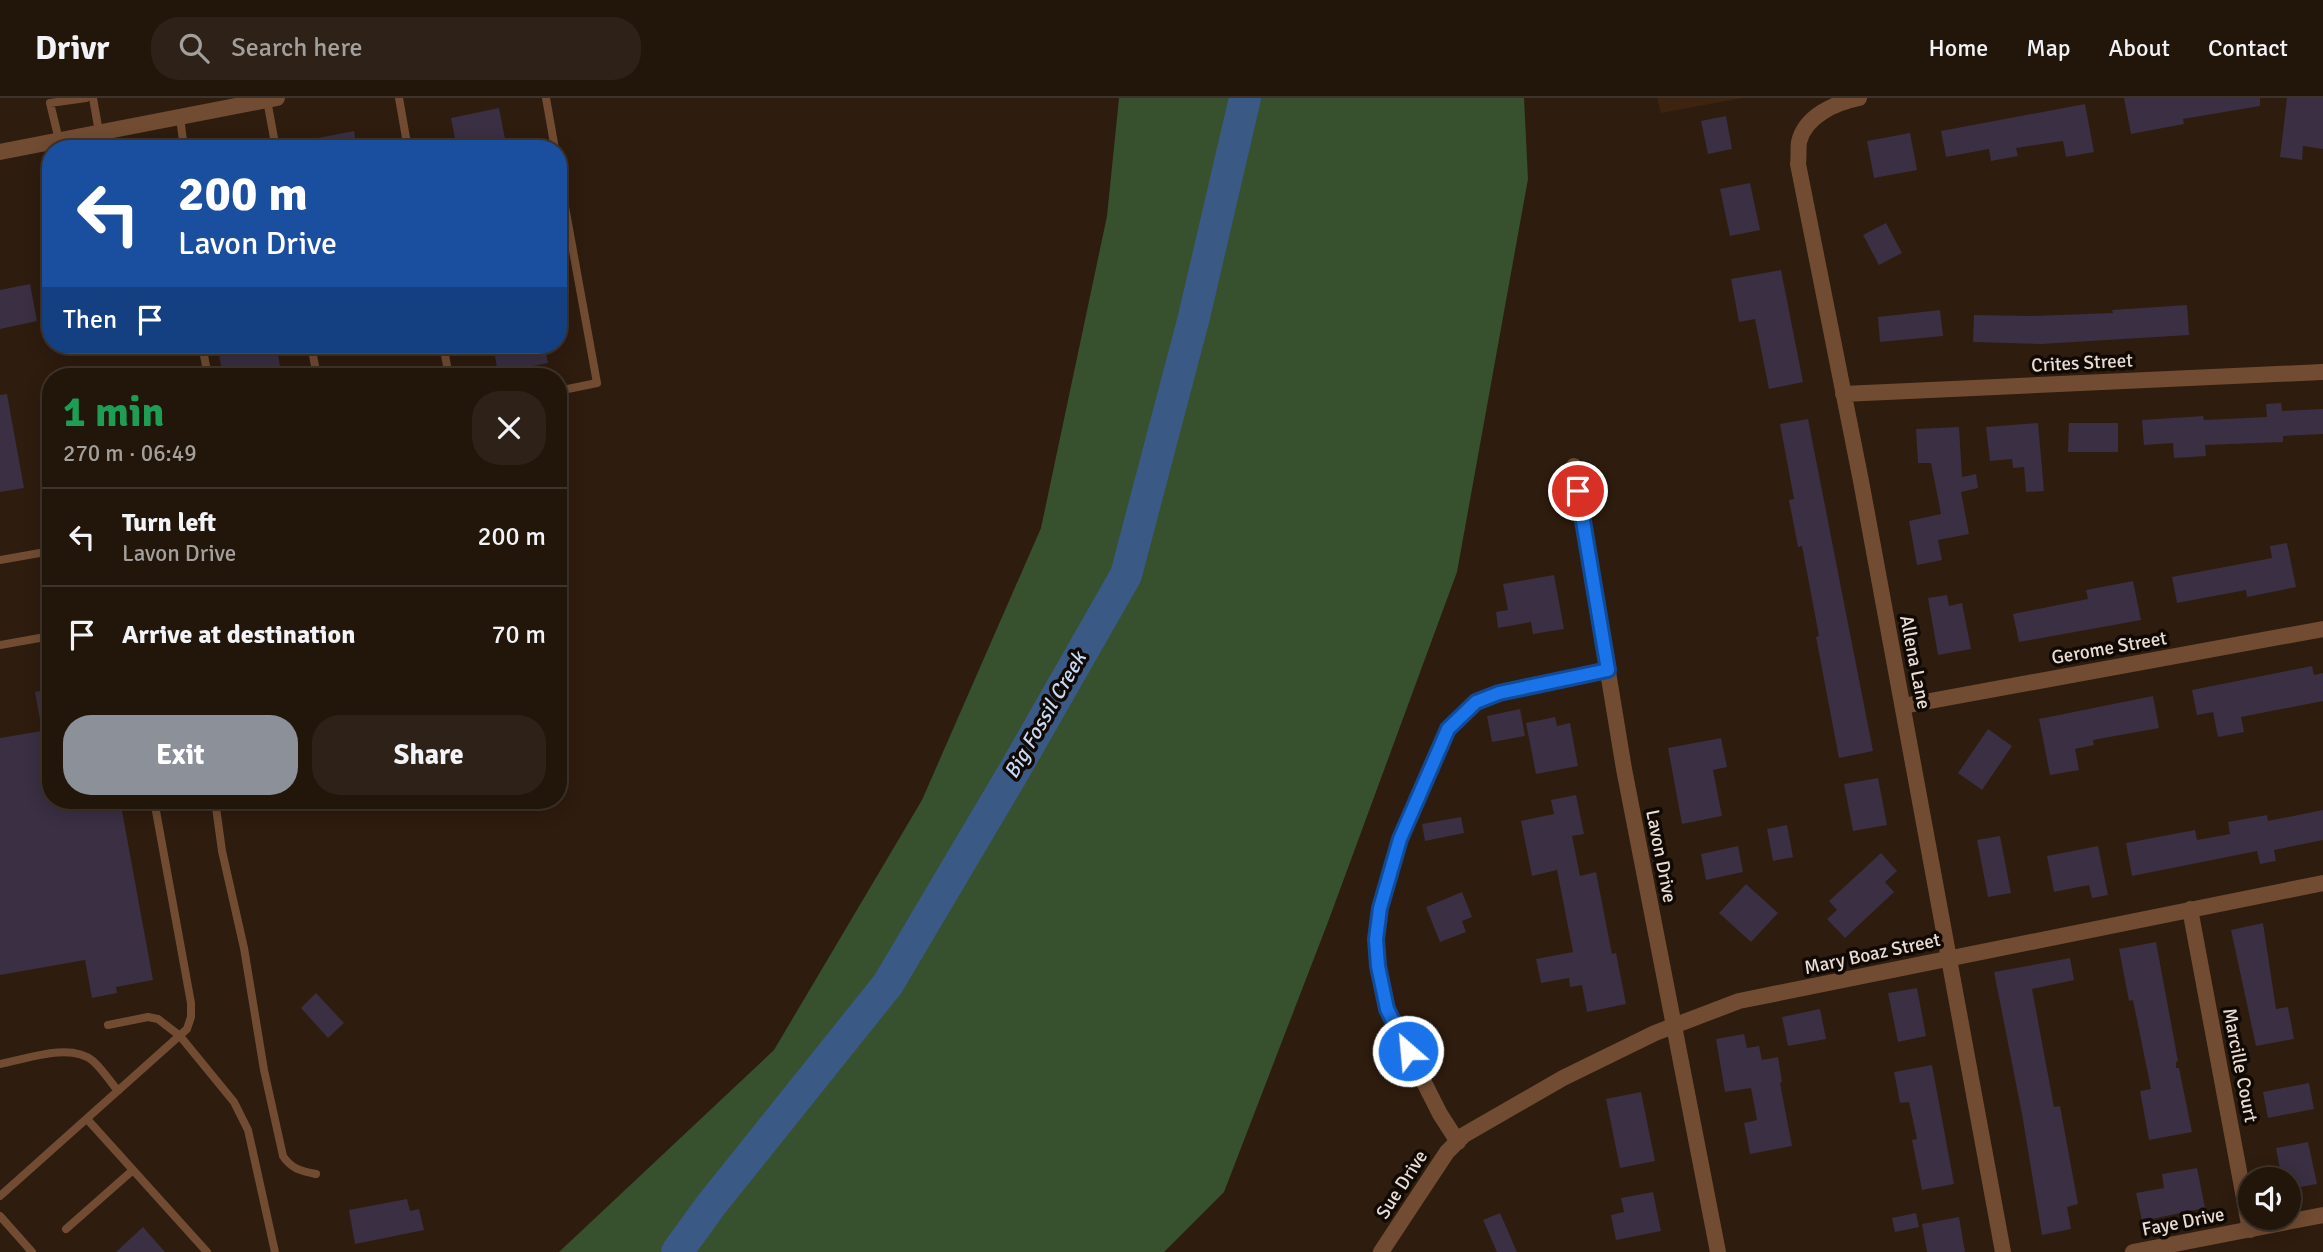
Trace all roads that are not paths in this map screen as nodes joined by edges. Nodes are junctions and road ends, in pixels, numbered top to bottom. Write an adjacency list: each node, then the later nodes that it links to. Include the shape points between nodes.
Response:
1 (86, 98): 9 (lane, via 50,103)
2 (93, 98): 8 (lane)
3 (399, 98): 12 (lane)
4 (546, 98): 13 (lane)
5 (272, 99): 7 (street); 11 (lane)
6 (1848, 99): 19 (street, Allena Lane, via 1820,113 1808,126 1800,141 1798,164)
7 (180, 117): 8 (street); 10 (lane)
8 (99, 132): 9 (street)
9 (60, 140)
10 (183, 140)
11 (275, 140)
12 (406, 140)
13 (553, 140)
14 (42, 144): 15 (street)
15 (0, 152)
16 (567, 218): 18 (lane, via 597,383)
17 (2323, 372): 19 (street, Crites Street)
18 (567, 389)
19 (1843, 394): 27 (street, Allena Lane)
20 (1574, 466): 26 (street, Lavon Drive)
21 (42, 553): 22 (lane)
22 (0, 560)
23 (2323, 629): 27 (street, Gerome Street)
24 (42, 638): 25 (lane)
25 (0, 645)
26 (1608, 670): 34 (street, Lavon Drive); 39 (street, via 1476,702 1448,729 1400,839 1380,908 1378,966 1387,1009)
27 (1903, 706): 32 (street, Allena Lane)
28 (156, 809): 35 (lane, via 191,1003 187,1029)
29 (216, 809): 42 (lane, via 283,1156 297,1169)
30 (2323, 883): 31 (street, Mary Boaz Street)
31 (2190, 909): 32 (street, Mary Boaz Street); 40 (street, Marcille Court)
32 (1950, 958): 34 (street, Mary Boaz Street, via 1739,1001); 54 (street, Allena Lane)
33 (108, 1025): 35 (lane, via 148,1017)
34 (1674, 1026): 39 (street, Mary Boaz Street, via 1563,1078); 53 (street, Lavon Drive)
35 (180, 1036): 37 (lane); 51 (lane, via 234,1102 248,1130)
36 (0, 1064): 37 (lane, via 68,1051 81,1053)
37 (118, 1091): 38 (lane)
38 (87, 1119): 41 (lane); 43 (lane)
39 (1458, 1142): 52 (street, Sue Drive)
40 (2238, 1167)
41 (133, 1170): 47 (lane); 50 (lane)
42 (316, 1174)
43 (0, 1196)
44 (2323, 1215): 46 (street, Faye Drive)
45 (0, 1216): 49 (lane)
46 (2301, 1220)
47 (66, 1229)
48 (2250, 1230): 55 (street, Faye Drive)
49 (32, 1252)
50 (207, 1252)
51 (275, 1252)
52 (1381, 1252)
53 (1718, 1252)
54 (2003, 1252)
55 (2133, 1252)

